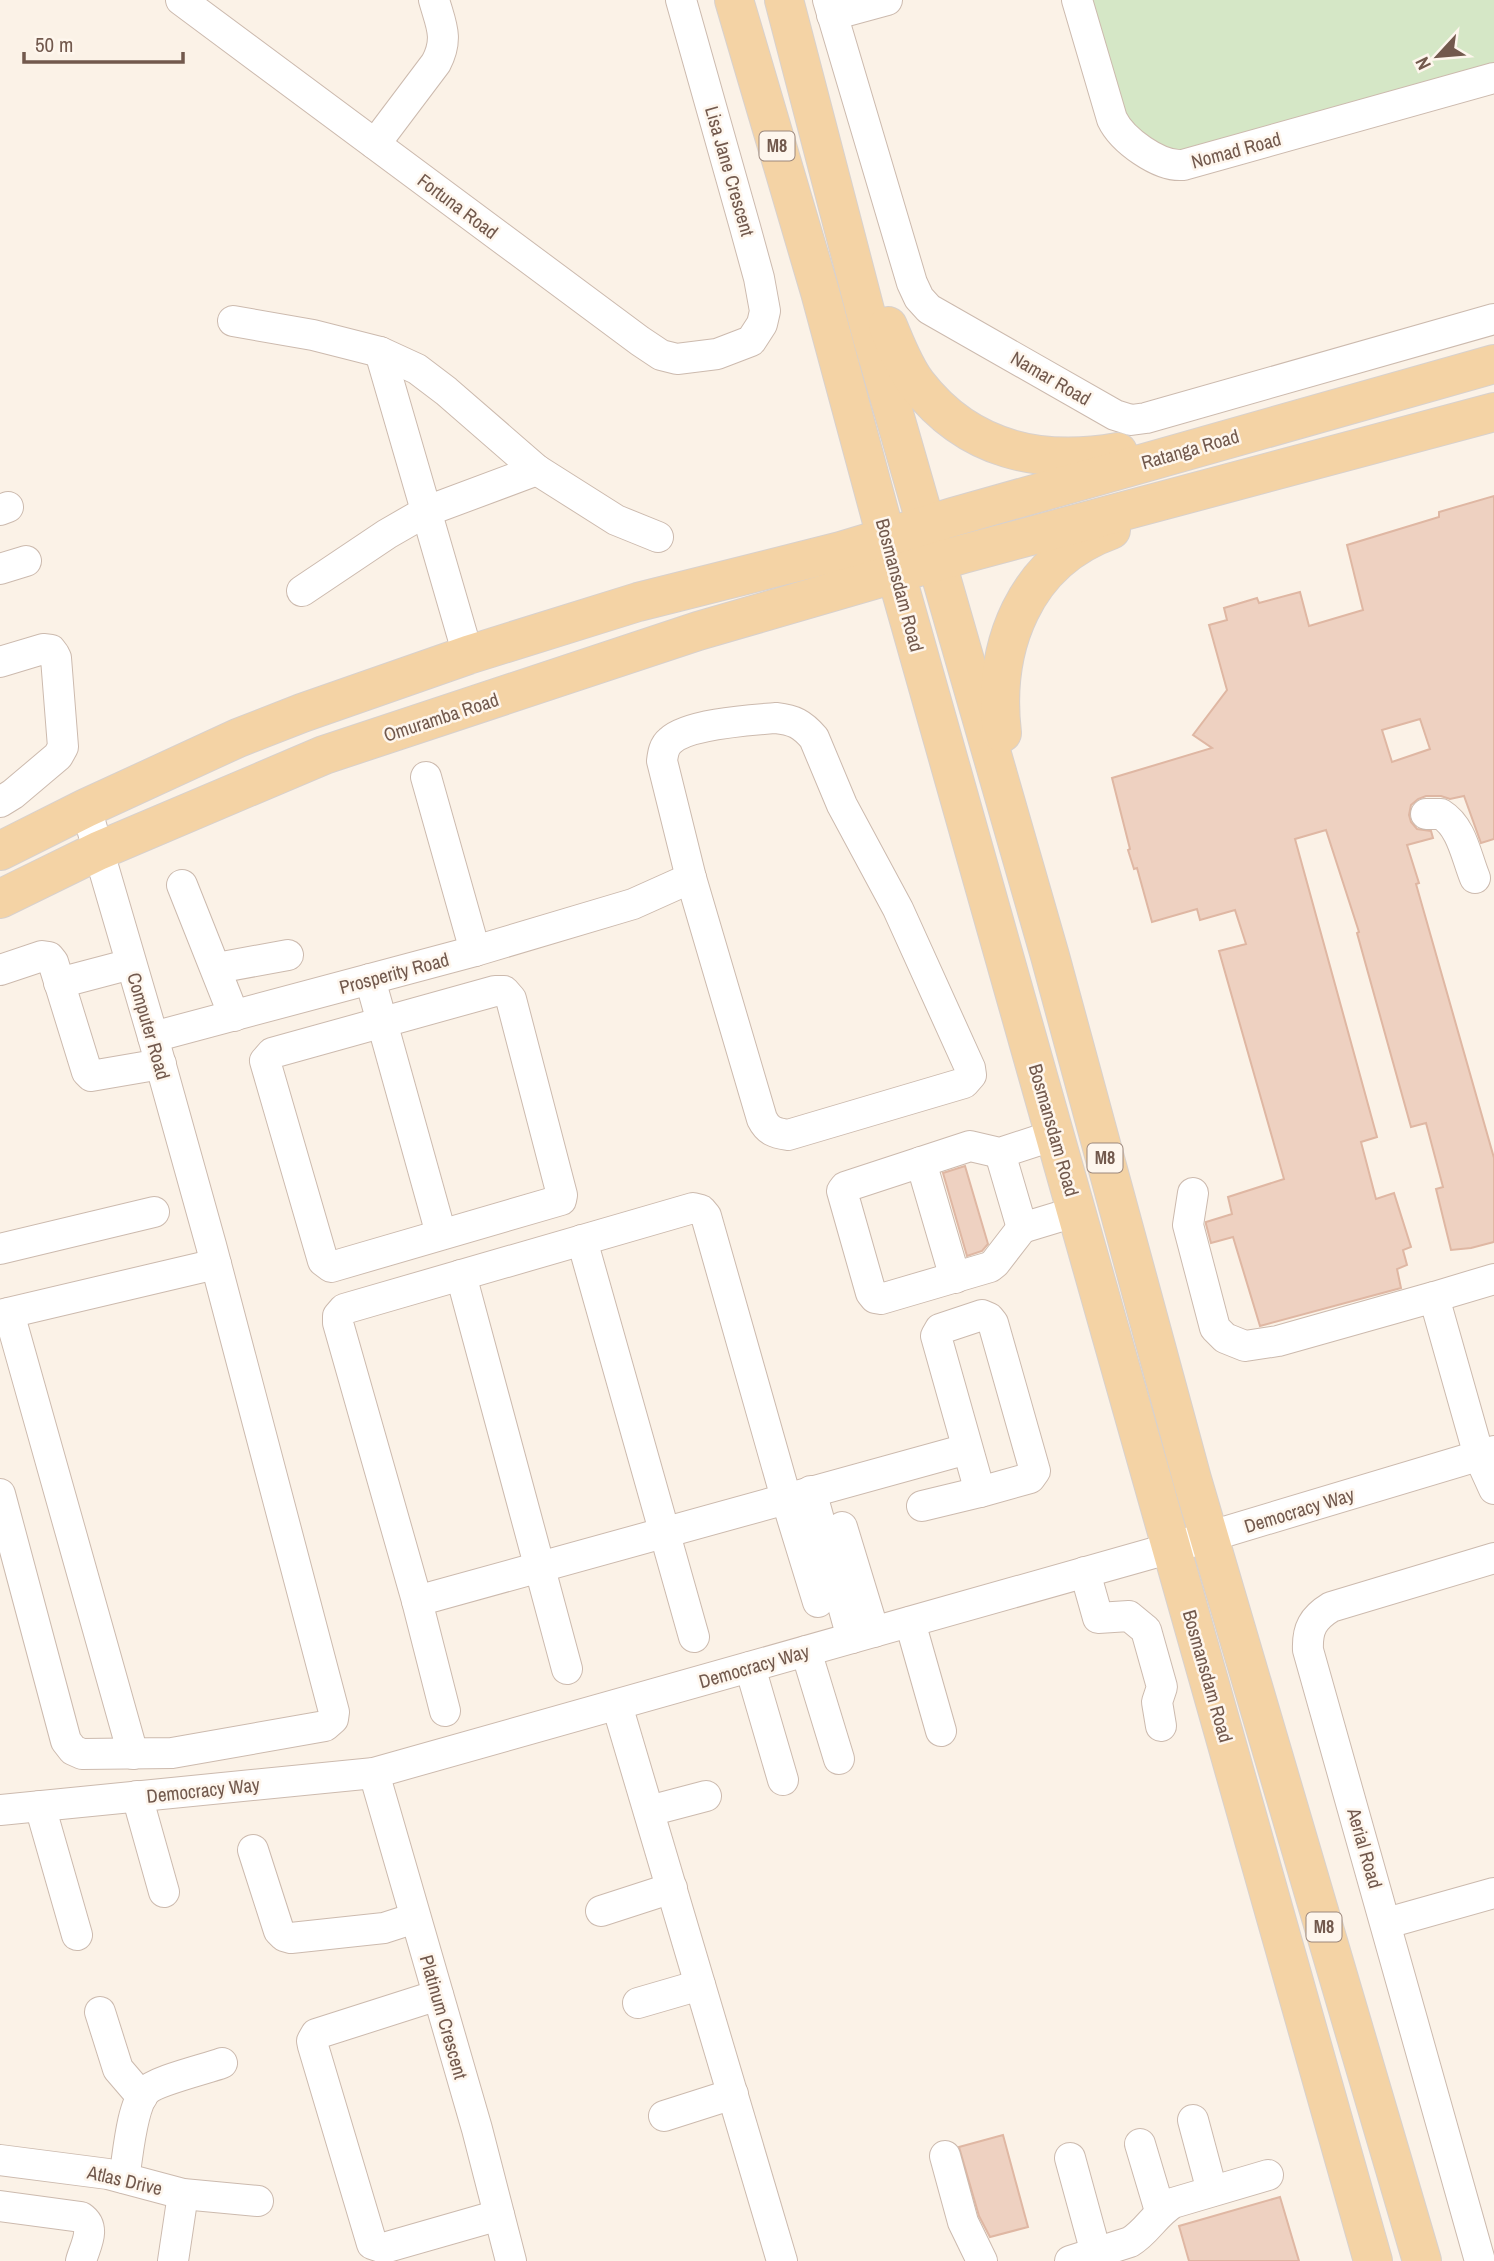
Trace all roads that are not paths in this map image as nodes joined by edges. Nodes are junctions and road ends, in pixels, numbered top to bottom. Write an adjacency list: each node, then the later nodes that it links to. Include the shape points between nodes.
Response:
1 (181, 0): 10 (street, Fortuna Road)
2 (434, 0): 10 (street, via 444,35 442,52)
3 (681, 0): 14 (street, Lisa Jane Crescent, via 759,278 765,312)
4 (734, 0): 24 (main road, Bosmansdam Road / M8)
5 (784, 0): 11 (main road, Bosmansdam Road / M8)
6 (887, 0): 8 (street)
7 (1077, 0): 9 (street, Nomad Road, via 1117,131 1172,166)
8 (830, 8): 12 (street, Namar Road, via 919,298 929,309 1115,415 1146,418)
9 (1494, 78)
10 (375, 144): 14 (street, Fortuna Road, via 661,355 677,359 717,354)
11 (846, 232): 18 (main road, via 915,382 965,429 989,443 1031,454 1098,455); 22 (main road, Bosmansdam Road / M8)
12 (1494, 319)
13 (233, 321): 15 (street)
14 (751, 341)
15 (380, 352): 20 (street, via 417,369); 21 (street)
16 (1494, 364): 18 (main road, Ratanga Road)
17 (1494, 412): 19 (main road)
18 (1283, 423): 22 (main road, Ratanga Road)
19 (1297, 464): 25 (main road); 35 (main road, via 1236,495 1088,538 1046,572 1030,592 1004,655 999,689)
20 (537, 470): 21 (street); 23 (street, via 616,520)
21 (427, 511): 28 (street); 29 (street)
22 (926, 525): 24 (main road, Ratanga Road); 25 (main road, Bosmansdam Road / M8)
23 (657, 537)
24 (886, 537): 26 (main road, Bosmansdam Road / M8); 27 (main road, Omuramba Road)
25 (937, 562): 26 (main road); 35 (main road, Bosmansdam Road / M8)
26 (896, 574): 34 (main road, Omuramba Road, via 698,631 324,755); 52 (main road, Bosmansdam Road / M8)
27 (696, 589): 29 (main road, Omuramba Road, via 638,602); 34 (street, via 663,615 474,671 239,753)
28 (302, 591)
29 (468, 655): 34 (main road, Omuramba Road, via 251,733)
30 (0, 662): 32 (street, via 43,649 54,653 64,742 58,756)
31 (426, 777): 42 (street)
32 (0, 802)
33 (1426, 814): 38 (street, via 1441,814 1453,824)
34 (94, 825): 36 (main road, Omuramba Road); 40 (street); 41 (main road, Omuramba Road); 44 (street, Computer Road)
35 (1014, 831): 76 (main road, Bosmansdam Road / M8)
36 (0, 851)
37 (691, 878): 37 (street, via 662,761 668,742 684,733 736,721 776,718 804,726 822,752 850,822 898,909 970,1068 970,1079 788,1135 770,1130 762,1119); 42 (street, Prosperity Road, via 633,904)
38 (1475, 878)
39 (182, 885): 45 (street)
40 (0, 886)
41 (0, 899)
42 (475, 951): 47 (street, Prosperity Road)
43 (288, 955): 45 (street)
44 (131, 964): 48 (street); 51 (street, Computer Road)
45 (217, 968): 49 (street)
46 (0, 970): 48 (street, via 45,956 53,962)
47 (370, 979): 49 (street, Prosperity Road); 50 (street)
48 (59, 983): 51 (street, Prosperity Road, via 89,1074 94,1077)
49 (234, 1016): 51 (street, Prosperity Road)
50 (382, 1023): 59 (street); 59 (street, via 272,1053 265,1061 324,1263 331,1267); 59 (street, via 495,991 504,991 511,999 562,1198)
51 (157, 1051): 62 (street, Computer Road)
52 (1055, 1135): 53 (street); 56 (main road, Bosmansdam Road / M8)
53 (1000, 1153): 54 (street, via 970,1146); 58 (street)
54 (921, 1162): 64 (street); 64 (street, via 845,1187 842,1193 873,1296 881,1299)
55 (1193, 1193): 66 (street, via 1188,1224 1216,1328 1225,1338 1245,1346 1278,1341)
56 (1078, 1211): 58 (street); 77 (main road, Bosmansdam Road / M8)
57 (154, 1212): 61 (street)
58 (1022, 1228): 64 (street, via 995,1263)
59 (442, 1234)
60 (582, 1240): 63 (street); 71 (street, via 694,1208 701,1210); 75 (street)
61 (0, 1249)
62 (213, 1254): 67 (street); 93 (street, Computer Road, via 333,1719 325,1726 172,1753)
63 (461, 1275): 79 (street); 81 (street, via 344,1309 338,1316)
64 (955, 1278)
65 (1494, 1279): 66 (street)
66 (1434, 1297): 69 (street)
67 (4, 1314): 93 (street)
68 (967, 1449): 71 (street); 72 (street); 72 (street, via 936,1336 940,1329 982,1315 993,1323 1035,1471 1030,1478)
69 (1487, 1454): 70 (street); 76 (street, Democracy Way)
70 (1494, 1489)
71 (809, 1492): 75 (street); 82 (street); 84 (street)
72 (980, 1492): 74 (street)
73 (0, 1494): 93 (street, via 66,1741 82,1754)
74 (922, 1506)
75 (665, 1531): 79 (street); 85 (street)
76 (1209, 1537): 77 (street, Democracy Way); 139 (main road, Bosmansdam Road / M8)
77 (1171, 1548): 80 (street, Democracy Way); 138 (main road, Bosmansdam Road / M8)
78 (1494, 1558): 108 (street, Aerial Road, via 1331,1607 1311,1625 1307,1637)
79 (539, 1567): 81 (street); 88 (street)
80 (1085, 1572): 83 (street, Democracy Way); 91 (street, via 1098,1618 1129,1616 1146,1630 1162,1685 1157,1702)
81 (417, 1601): 90 (street)
82 (818, 1602)
83 (910, 1622): 84 (street, Democracy Way); 92 (street)
84 (863, 1635): 86 (street, Democracy Way)
85 (694, 1637)
86 (806, 1651): 87 (street, Democracy Way); 94 (street)
87 (750, 1667): 89 (street, Democracy Way); 96 (street)
88 (567, 1670)
89 (617, 1705): 95 (street, Democracy Way); 101 (street)
90 (445, 1711)
91 (1161, 1726)
92 (941, 1731)
93 (133, 1754)
94 (839, 1759)
95 (374, 1773): 97 (street, Democracy Way); 107 (street, Platinum Crescent)
96 (783, 1780)
97 (137, 1796): 99 (street, Democracy Way); 104 (street)
98 (706, 1796): 101 (street)
99 (40, 1806): 100 (street, Democracy Way); 109 (street)
100 (0, 1810)
101 (649, 1811): 103 (street)
102 (253, 1850): 107 (street, via 284,1936 384,1928)
103 (671, 1888): 106 (street); 110 (street)
104 (164, 1892)
105 (1494, 1893): 108 (street)
106 (601, 1911)
107 (415, 1918): 111 (street, Platinum Crescent)
108 (1387, 1923): 140 (street, Aerial Road)
109 (77, 1935)
110 (700, 1984): 112 (street); 115 (street)
111 (438, 1995): 130 (street, Platinum Crescent); 130 (street, via 316,2034 313,2046 372,2244 384,2248)
112 (638, 2003)
113 (100, 2012): 116 (street, via 117,2069)
114 (222, 2063): 116 (street, via 156,2085)
115 (733, 2094): 117 (street); 136 (street)
116 (142, 2097): 124 (street)
117 (664, 2116)
118 (1193, 2120): 125 (street)
119 (1140, 2144): 129 (street)
120 (945, 2156): 137 (street, via 963,2222)
121 (1070, 2158): 132 (street)
122 (0, 2160): 124 (street, Atlas Drive)
123 (1268, 2175): 125 (street)
124 (124, 2178): 126 (street, Atlas Drive)
125 (1212, 2191): 129 (street, via 1184,2198)
126 (183, 2194): 127 (street); 134 (street, Atlas Drive)
127 (258, 2202)
128 (0, 2206): 133 (street, via 81,2217 90,2230)
129 (1160, 2211): 131 (street)
130 (499, 2215): 135 (street, Platinum Crescent)
131 (1143, 2249): 132 (street, via 1130,2242)
132 (1083, 2257)
133 (81, 2261)
134 (173, 2261)
135 (511, 2261)
136 (782, 2261)
137 (982, 2261)
138 (1373, 2261)
139 (1422, 2261)
140 (1480, 2261)

